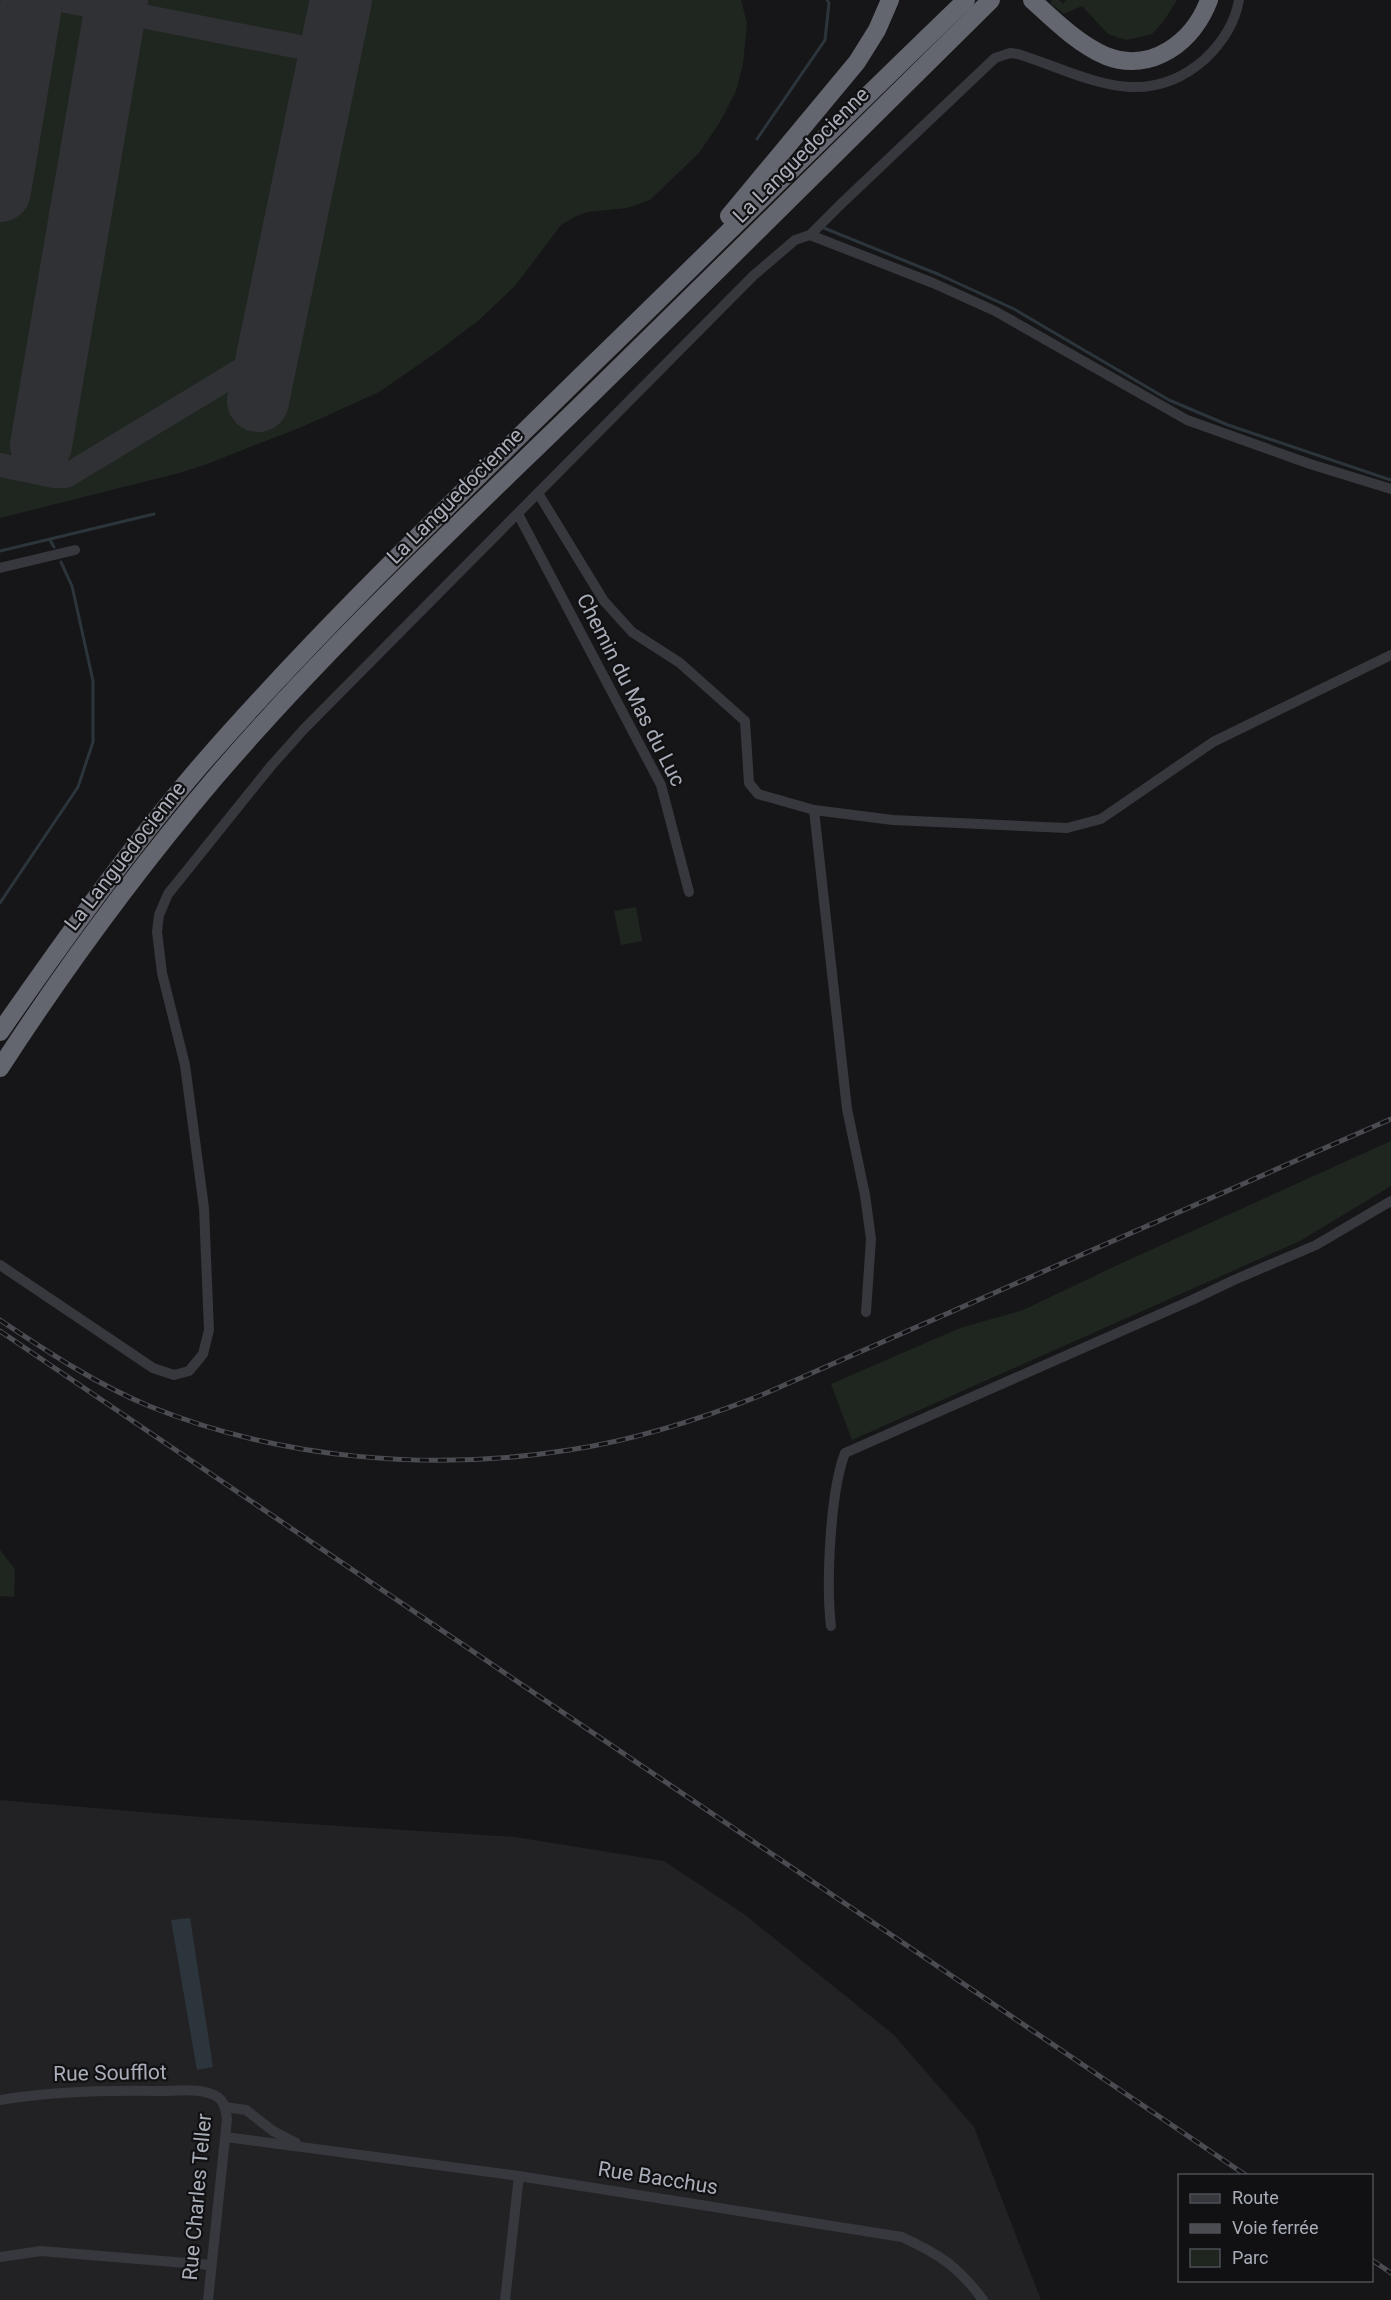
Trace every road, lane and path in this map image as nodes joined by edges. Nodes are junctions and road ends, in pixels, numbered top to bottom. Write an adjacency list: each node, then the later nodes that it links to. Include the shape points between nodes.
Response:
1 (890, 0): 11 (highway, via 857,62 712,235)
2 (966, 0): 11 (highway, La Languedocienne)
3 (992, 0): 21 (highway, La Languedocienne, via 431,551 274,712 138,873)
4 (1032, 0): 9 (highway)
5 (1041, 0): 9 (highway)
6 (1200, 0): 9 (highway, via 1180,32 1152,48 1133,51 1112,49 1093,41)
7 (1209, 0): 9 (highway, via 1200,21 1184,40 1162,54 1142,59 1106,56 1080,40)
8 (1239, 0): 10 (street, via 1232,24 1216,47 1184,76 1164,84 1106,84 1018,54 995,58)
9 (1054, 16)
10 (810, 236): 12 (street, via 995,311 1187,420); 13 (street, via 795,240 772,258)
11 (696, 264): 20 (highway, La Languedocienne, via 417,538 255,705 134,849)
12 (1391, 489)
13 (538, 493): 14 (street); 18 (street, via 604,601 632,632 680,663 745,721 749,783 758,794)
14 (518, 514): 19 (street, Chemin du Mas du Luc, via 661,785); 23 (street, via 304,729 168,894 159,915 162,974 185,1065 204,1208 209,1330 203,1354 189,1371 174,1375 153,1368)
15 (75, 550): 16 (street)
16 (0, 568)
17 (1391, 655): 18 (street, via 1213,742 1101,819 1067,828 893,819)
18 (814, 810): 24 (street, via 847,1109 871,1239)
19 (689, 892)
20 (0, 1032)
21 (0, 1068)
22 (1391, 1201): 25 (street, via 1316,1245 845,1453 835,1499)
23 (0, 1265)
24 (866, 1312)
25 (831, 1626)
26 (0, 2100): 27 (street, Rue Soufflot, via 118,2090 207,2093)
27 (222, 2103): 28 (street, Rue Charles Teller, via 227,2119); 29 (street, Rue Bacchus, via 246,2110)
28 (225, 2137): 29 (street, Rue Bacchus); 32 (street, Rue Charles Teller)
29 (304, 2148): 30 (street, Rue Bacchus)
30 (519, 2176): 34 (street); 35 (street, Rue Bacchus, via 902,2237 935,2252 962,2274)
31 (0, 2257): 32 (street, via 40,2251)
32 (211, 2265): 33 (street, Rue Charles Teller)
33 (208, 2300)
34 (505, 2300)
35 (983, 2300)

